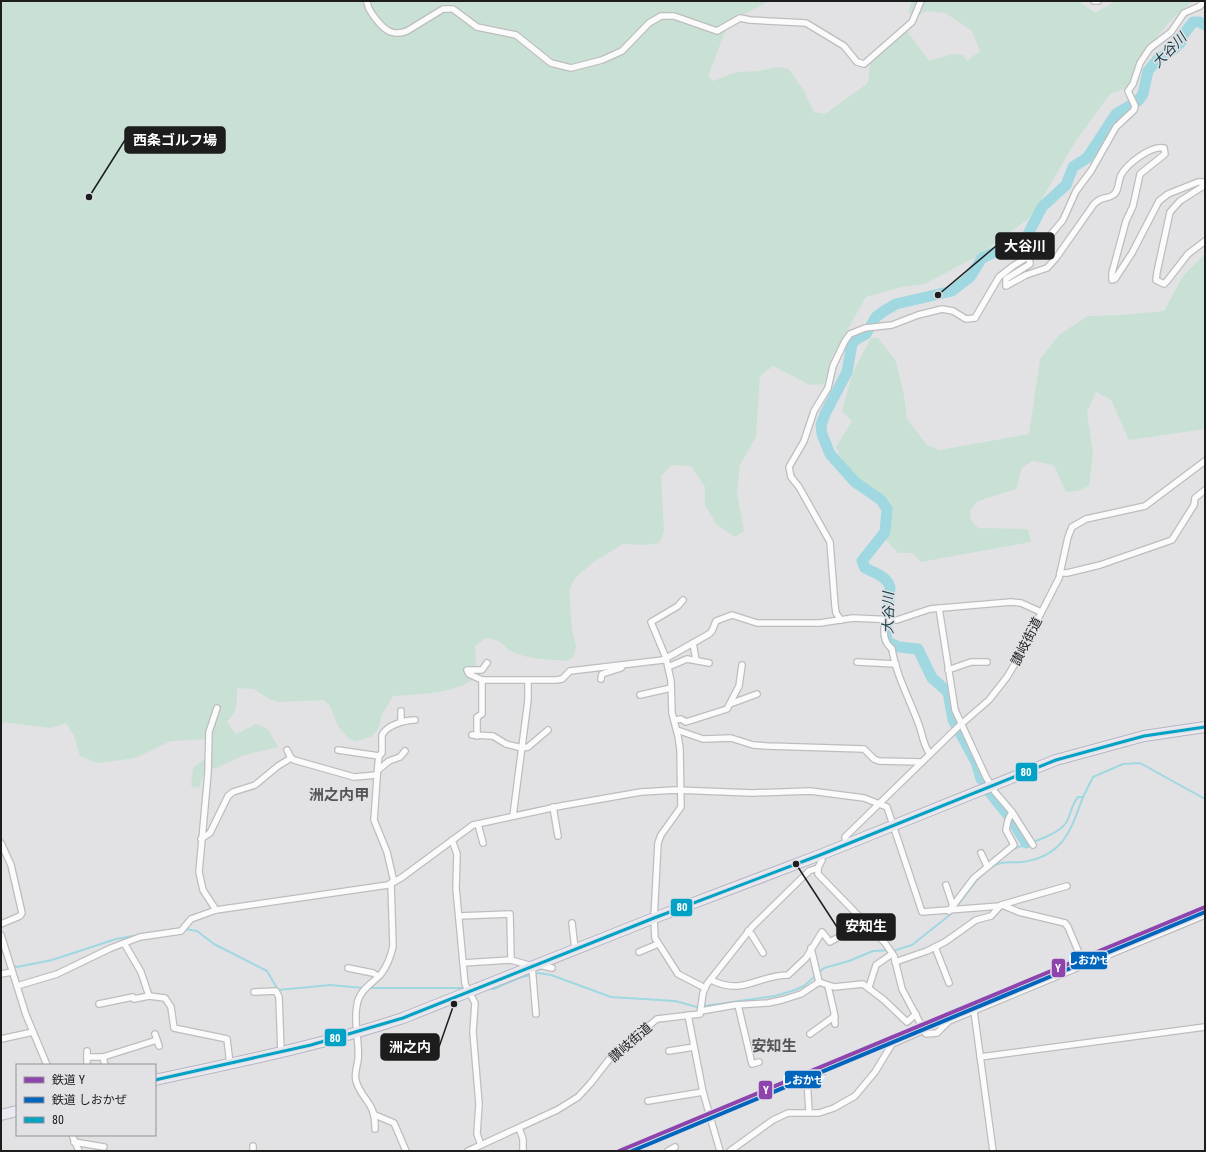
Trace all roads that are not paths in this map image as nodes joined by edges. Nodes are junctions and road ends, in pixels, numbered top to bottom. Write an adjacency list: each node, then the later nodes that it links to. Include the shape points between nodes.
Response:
1 (367, 1): 2 (street, via 370,10 387,31 407,31 443,9 453,9 477,27 516,35 551,63 571,68 602,60 622,51 649,22 665,15 717,31 740,18 806,23 844,46 857,62 864,64 912,22)
2 (921, 1)
3 (1094, 1): 4 (street)
4 (1098, 1)
5 (1204, 1): 9 (street, via 1200,6 1184,13 1171,32 1150,48 1128,91 1135,106 1134,110 1116,127 1091,171 1076,191 1064,220)
6 (1205, 182): 9 (street, via 1186,186 1159,201 1132,253 1115,279 1112,280 1112,273 1140,174 1165,154 1164,148 1151,150 1126,167 1121,174 1116,193 1100,198 1094,204 1047,268 1026,275 1006,286 1006,279 1030,264)
7 (1205, 185): 8 (street, via 1180,201 1170,212 1157,272 1158,283 1164,284 1188,254)
8 (1205, 241)
9 (1029, 257): 16 (street, via 999,277 975,318 966,319 949,309 933,310 892,325 865,328 850,334 845,341 833,366 826,393 818,404 804,441 789,467 791,477 830,542 835,606)
10 (1205, 461): 12 (street, 讃岐街道, via 1140,508 1089,518 1075,525 1068,533)
11 (1205, 490): 12 (street, via 1195,498 1194,505 1172,540 1100,565 1067,574)
12 (1060, 573): 15 (street, 讃岐街道)
13 (683, 600): 19 (street, via 678,606 651,622)
14 (939, 608): 15 (street, via 1011,602 1028,605); 17 (street, via 897,620); 29 (street)
15 (1041, 612): 42 (street, 讃岐街道, via 1007,677 980,709)
16 (841, 620): 17 (street); 18 (street, via 820,623 757,623 732,615 716,621 709,634)
17 (885, 620): 25 (street, via 884,638 892,648)
18 (693, 643): 19 (street); 20 (street)
19 (666, 658): 26 (street); 28 (street)
20 (696, 660): 24 (street); 28 (street, via 687,659)
21 (857, 662): 25 (street)
22 (987, 662): 29 (street, via 971,662)
23 (487, 663): 31 (street, via 482,670 467,670 469,674)
24 (710, 663)
25 (896, 664): 50 (street, via 925,747)
26 (623, 665): 30 (street, via 602,674); 32 (street, via 570,670 562,679)
27 (742, 665): 36 (street, via 739,686)
28 (668, 667): 33 (street)
29 (948, 670): 42 (street)
30 (601, 679)
31 (482, 680): 32 (street); 46 (street, via 482,714 477,717 474,735 493,736 506,744)
32 (528, 681): 46 (street)
33 (671, 688): 35 (street); 40 (street)
34 (757, 694): 36 (street)
35 (640, 695)
36 (730, 704): 40 (street, via 727,709 686,722)
37 (217, 708): 64 (street, via 209,732 208,773)
38 (401, 711): 41 (street)
39 (415, 720): 41 (street)
40 (674, 720): 45 (street)
41 (401, 722): 51 (street, via 383,732 382,753)
42 (958, 727): 50 (street, 讃岐街道); 55 (street)
43 (1205, 727): 55 (highway, via 1110,744 1056,760)
44 (548, 730): 46 (street, via 528,747)
45 (677, 730): 53 (street, via 703,739 731,738 753,745 767,746 864,749 874,760); 56 (street, via 680,749)
46 (522, 748): 60 (street)
47 (287, 750): 52 (street)
48 (338, 750): 51 (street)
49 (405, 751): 54 (street)
50 (930, 754): 53 (street, 讃岐街道)
51 (379, 756): 54 (street)
52 (291, 758): 54 (street, via 350,776); 64 (street, via 255,784 228,796 210,833)
53 (922, 762): 57 (street, 讃岐街道)
54 (378, 772): 74 (street, via 374,820 387,852)
55 (991, 785): 59 (street); 62 (highway)
56 (680, 791): 57 (street, via 810,791 864,798); 58 (street, via 642,792); 83 (street, via 680,807 660,835 658,843)
57 (878, 804): 62 (street, via 887,807); 68 (street, 讃岐街道, via 845,837)
58 (553, 807): 60 (street); 63 (street)
59 (1012, 812): 69 (street); 72 (street, via 1006,830 1014,845)
60 (513, 816): 61 (street)
61 (478, 824): 65 (street); 67 (street)
62 (893, 825): 68 (highway); 80 (street, via 920,910)
63 (558, 836)
64 (201, 839): 79 (street, via 200,881)
65 (452, 840): 74 (street); 82 (street, via 457,854 456,888)
66 (1, 843): 86 (street, via 11,865 22,913)
67 (483, 843)
68 (846, 844): 71 (highway)
69 (1033, 845)
70 (981, 853): 72 (street)
71 (820, 855): 73 (street, via 822,860); 83 (highway)
72 (987, 866): 77 (street)
73 (818, 868): 84 (street, via 818,874 825,883); 87 (street, via 809,870)
74 (392, 883): 79 (street); 106 (street, via 393,946 387,963)
75 (946, 885): 77 (street)
76 (1068, 886): 78 (street)
77 (953, 906): 80 (street)
78 (1001, 906): 80 (street); 91 (street, via 991,916 976,920); 101 (street, via 1065,923)
79 (216, 910): 89 (street, via 191,919 181,931 140,937)
80 (949, 911)
81 (1205, 915): 101 (street)
82 (459, 916): 97 (street, via 510,914); 98 (street)
83 (654, 918): 90 (street, via 654,933); 93 (highway)
84 (863, 920): 92 (street, via 830,942 822,932); 96 (street)
85 (572, 923): 93 (street)
86 (1, 924)
87 (748, 931): 95 (street); 107 (street)
88 (1, 935): 104 (street)
89 (124, 943): 110 (street, via 57,974); 116 (street, via 141,972)
90 (658, 944): 94 (street); 113 (street, via 678,974)
91 (936, 947): 99 (street); 109 (street)
92 (812, 948): 107 (street, via 788,976 775,975 740,987); 108 (street)
93 (575, 949): 100 (highway)
94 (639, 952)
95 (763, 953)
96 (892, 954): 99 (street); 112 (street, via 876,965)
97 (511, 960): 98 (street); 100 (street)
98 (463, 962): 114 (street, via 465,984)
99 (895, 962): 122 (street, via 902,989)
100 (535, 965): 103 (street); 114 (highway); 121 (street)
101 (1084, 965): 120 (street)
102 (348, 968): 106 (street)
103 (552, 968)
104 (12, 972): 105 (street); 110 (street)
105 (1, 974)
106 (378, 976): 129 (street, via 359,996)
107 (710, 980): 113 (street)
108 (819, 982): 111 (street); 118 (street, 讃岐街道, via 801,994 782,1000)
109 (949, 983)
110 (17, 986): 128 (street)
111 (828, 986): 112 (street, via 863,984); 124 (street)
112 (869, 987): 122 (street, via 907,1022)
113 (705, 988): 119 (street)
114 (470, 991): 129 (highway); 155 (street, via 475,1003 473,1032 479,1104 477,1134)
115 (254, 992): 135 (street, via 276,991 279,997)
116 (149, 996): 117 (street); 142 (street, via 166,998 174,1028 227,1039)
117 (99, 1004)
118 (738, 1005): 119 (street, 讃岐街道); 139 (street, via 752,1064)
119 (701, 1011): 123 (street, 讃岐街道, via 700,1014)
120 (974, 1011): 127 (street, via 949,1021 937,1033 926,1034); 138 (street)
121 (536, 1014)
122 (916, 1014): 127 (street)
123 (688, 1015): 133 (street); 151 (street, 讃岐街道, via 660,1017 652,1022 611,1056 578,1097)
124 (834, 1016): 125 (street); 130 (street)
125 (835, 1024)
126 (1205, 1027): 138 (street)
127 (924, 1030): 148 (street, via 892,1044 875,1072 855,1096 829,1110)
128 (33, 1032): 131 (street); 140 (street)
129 (357, 1033): 135 (highway); 150 (street, via 359,1050 356,1080)
130 (810, 1034)
131 (1, 1039)
132 (157, 1040): 137 (street, via 127,1046)
133 (694, 1047): 134 (street); 145 (street)
134 (669, 1051)
135 (281, 1052): 142 (highway)
136 (87, 1057): 137 (street)
137 (103, 1057): 141 (street)
138 (980, 1057): 165 (street)
139 (758, 1062)
140 (46, 1064)
141 (105, 1064)
142 (230, 1064): 144 (highway)
143 (822, 1073): 148 (street, via 807,1078)
144 (156, 1080)
145 (703, 1092): 146 (street); 163 (street)
146 (648, 1101)
147 (16, 1111): 149 (highway)
148 (809, 1112): 164 (street, via 788,1112)
149 (1, 1115)
150 (375, 1115): 152 (street); 159 (street, via 394,1123)
151 (519, 1128): 155 (street, 讃岐街道); 161 (street, via 523,1139)
152 (375, 1129)
153 (72, 1136): 154 (street)
154 (74, 1142): 156 (street); 158 (street)
155 (481, 1145): 160 (street, 讃岐街道)
156 (104, 1147)
157 (675, 1147): 162 (street)
158 (79, 1151)
159 (406, 1151)
160 (468, 1151)
161 (523, 1151)
162 (668, 1151)
163 (720, 1151)
164 (730, 1151)
165 (993, 1151)

